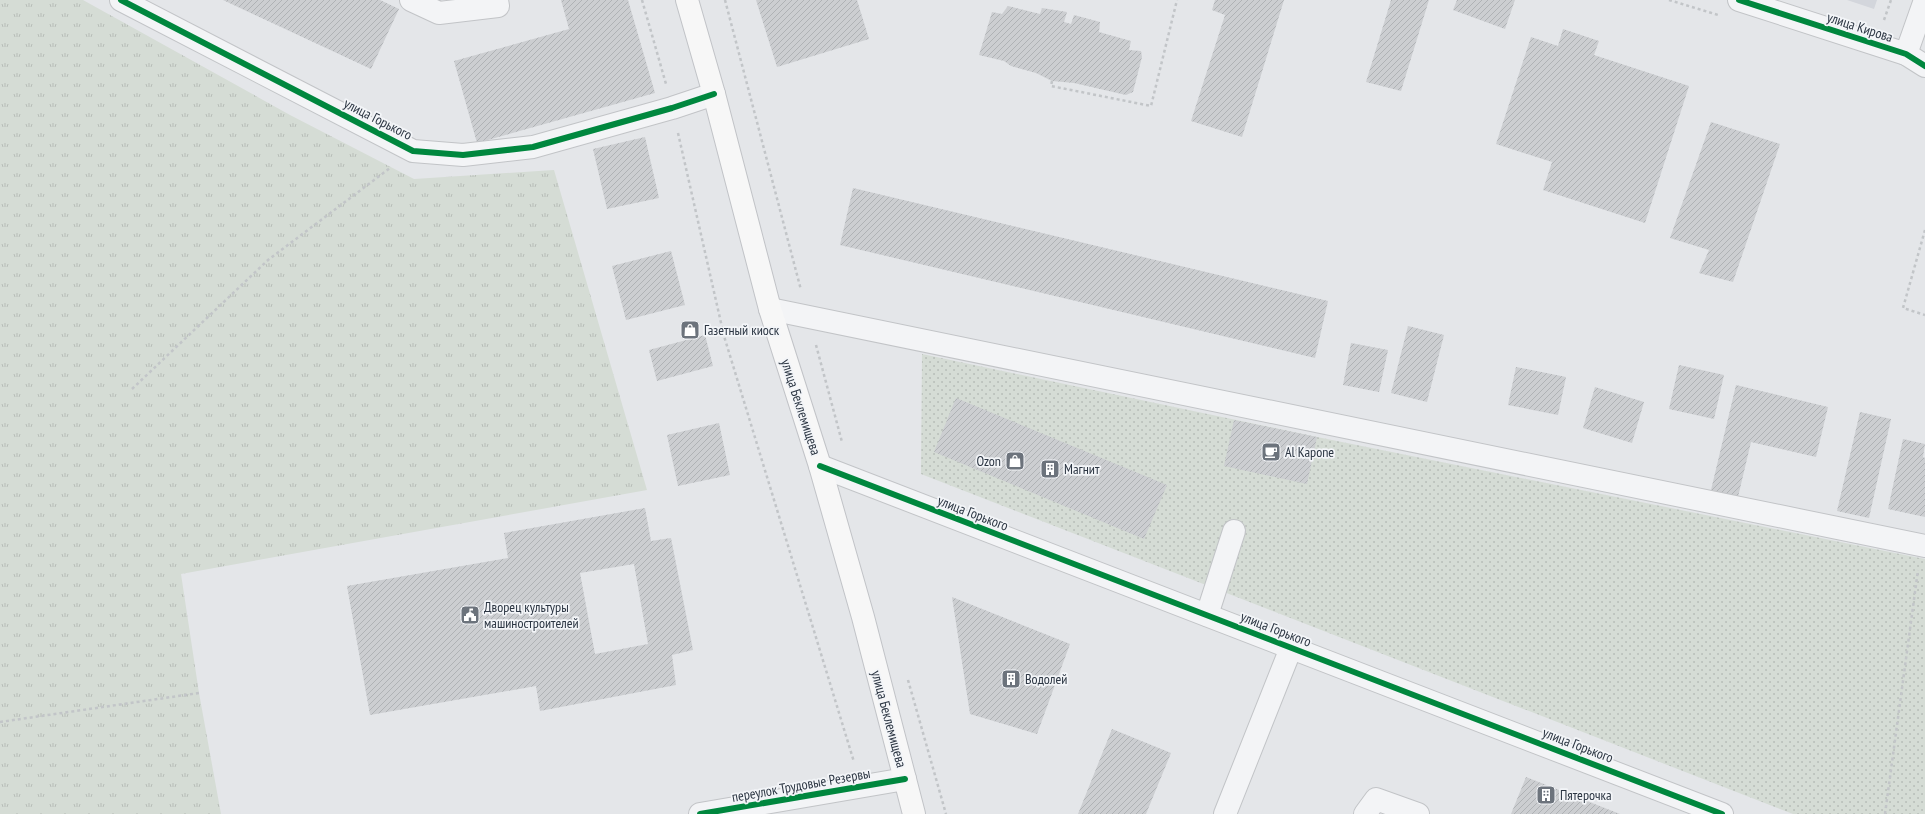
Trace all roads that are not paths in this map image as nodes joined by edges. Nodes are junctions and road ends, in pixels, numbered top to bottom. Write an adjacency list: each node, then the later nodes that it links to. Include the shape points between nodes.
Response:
1 (120, 0): 9 (street, улица Горького, via 413,151 464,155 533,147)
2 (411, 0): 3 (street, via 439,13 498,6)
3 (497, 0)
4 (687, 0): 9 (main road, улица Беклемищева)
5 (1739, 0): 7 (street, улица Кирова)
6 (1925, 0): 7 (street)
7 (1906, 54): 8 (street, улица Кирова)
8 (1925, 66)
9 (714, 94): 10 (main road, улица Беклемищева)
10 (770, 309): 11 (main road, улица Беклемищева); 13 (street)
11 (820, 466): 14 (street, улица Горького); 16 (main road, улица Беклемищева)
12 (1234, 531): 14 (street)
13 (1923, 546)
14 (1207, 615): 15 (street, улица Горького)
15 (1291, 648): 19 (street); 22 (street, улица Горького)
16 (905, 779): 17 (street, переулок Трудовые Резервы); 18 (main road, улица Беклемищева)
17 (700, 814)
18 (914, 814)
19 (1225, 814)
20 (1365, 814): 21 (street, via 1376,798)
21 (1418, 814)
22 (1722, 814)

